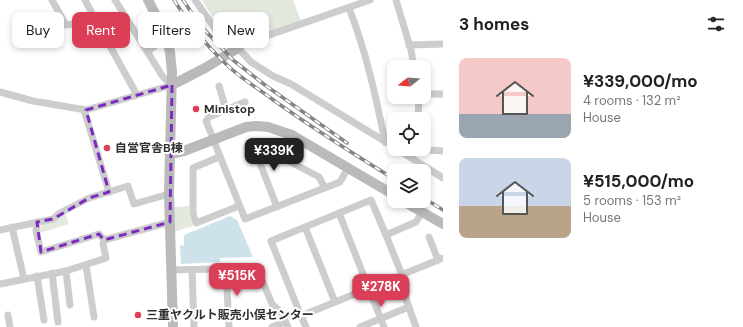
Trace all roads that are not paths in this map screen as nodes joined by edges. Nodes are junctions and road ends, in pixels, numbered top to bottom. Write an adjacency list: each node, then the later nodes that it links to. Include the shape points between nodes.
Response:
1 (52, 0): 11 (street, via 66,25)
2 (85, 0): 9 (street)
3 (115, 0): 20 (street)
4 (148, 0): 10 (street)
5 (195, 0): 12 (street)
6 (370, 0): 8 (street)
7 (396, 0): 15 (street)
8 (349, 8): 13 (street); 32 (street, via 364,52)
9 (91, 12)
10 (154, 12)
11 (72, 24)
12 (213, 24)
13 (269, 35)
14 (443, 44): 15 (street)
15 (409, 45): 21 (street)
16 (110, 48): 27 (street)
17 (152, 48): 20 (street)
18 (169, 48): 22 (street)
19 (238, 48): 22 (street); 32 (street, via 251,62)
20 (148, 51): 22 (street, via 163,77)
21 (412, 60)
22 (172, 85): 27 (street); 36 (street)
23 (219, 86): 30 (street)
24 (0, 92): 29 (street, via 33,101)
25 (431, 94): 26 (street)
26 (443, 94)
27 (137, 96): 29 (street)
28 (245, 102): 30 (street)
29 (86, 110): 43 (street)
30 (226, 110): 31 (street, via 209,117 206,121)
31 (212, 139): 36 (street, via 184,151); 39 (street); 40 (street, via 246,127 268,127 292,135)
32 (385, 142)
33 (253, 145): 37 (street)
34 (431, 150): 35 (street)
35 (443, 151)
36 (170, 152): 45 (street)
37 (256, 153): 42 (street, via 266,149 319,177); 47 (street)
38 (410, 156): 41 (street)
39 (219, 157): 46 (street); 46 (street, via 193,168 193,214 196,223)
40 (348, 168): 42 (street, via 340,182); 44 (street)
41 (443, 178)
42 (325, 188): 47 (street)
43 (109, 192): 45 (street, via 128,186 134,204); 51 (street, via 89,198 53,219)
44 (387, 192)
45 (169, 194): 52 (street)
46 (239, 206): 47 (street, via 245,219)
47 (277, 207)
48 (415, 208): 49 (street)
49 (422, 212): 53 (street); 57 (street, via 416,222)
50 (339, 213): 55 (street); 57 (street, via 371,200); 71 (street)
51 (37, 222): 54 (street); 59 (street, via 36,231 41,252 99,234)
52 (170, 222): 59 (street); 63 (street)
53 (443, 224)
54 (12, 227): 56 (street); 69 (street)
55 (305, 227): 72 (street); 76 (street, via 271,241)
56 (0, 230)
57 (386, 235): 67 (street)
58 (429, 237): 60 (street)
59 (104, 240): 61 (street, via 106,258)
60 (441, 259): 67 (street)
61 (86, 265): 65 (street); 77 (street)
62 (226, 269): 64 (street); 81 (street, via 258,268 272,304 281,312); 85 (street)
63 (171, 270): 64 (street); 83 (street)
64 (192, 270): 84 (street)
65 (66, 271): 66 (street); 73 (street)
66 (52, 274): 68 (street); 80 (street)
67 (402, 274): 71 (street); 74 (street)
68 (37, 276): 69 (street); 79 (street)
69 (24, 279): 70 (street)
70 (0, 284)
71 (369, 288): 72 (street); 78 (street)
72 (335, 302): 76 (street)
73 (70, 305)
74 (409, 307): 78 (street); 90 (street)
75 (8, 315): 82 (street)
76 (301, 316): 87 (street)
77 (94, 317)
78 (381, 318): 88 (street); 89 (street)
79 (44, 320)
80 (58, 322)
81 (286, 324): 86 (street)
82 (10, 327)
83 (173, 327)
84 (194, 327)
85 (229, 327)
86 (272, 327)
87 (306, 327)
88 (360, 327)
89 (384, 327)
90 (416, 327)

